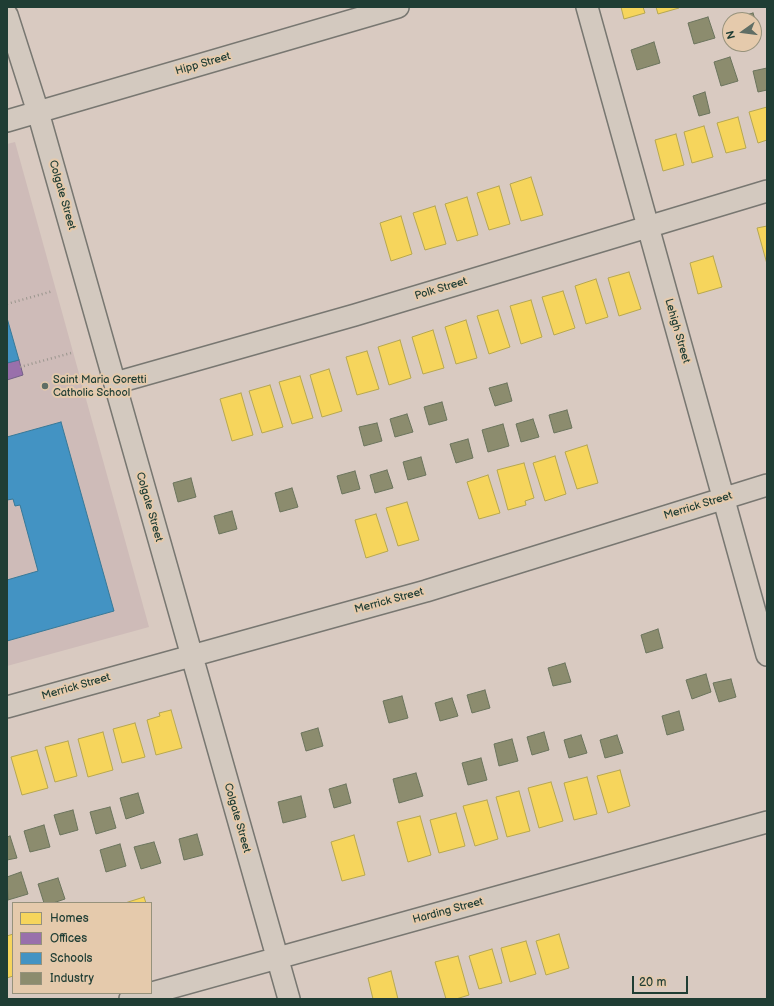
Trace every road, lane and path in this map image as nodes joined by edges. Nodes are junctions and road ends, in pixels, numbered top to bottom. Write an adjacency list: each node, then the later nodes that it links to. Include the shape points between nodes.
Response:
1 (398, 7): 4 (street, Hipp Street)
2 (587, 7): 7 (street, Lehigh Street)
3 (7, 15): 4 (street, Colgate Street)
4 (38, 112): 5 (street, Hipp Street); 12 (street, Colgate Street)
5 (7, 121)
6 (767, 191): 7 (street, Polk Street)
7 (648, 227): 12 (street, Polk Street, via 355,315); 14 (street, Lehigh Street)
8 (54, 291): 9 (path)
9 (7, 304)
10 (71, 353): 11 (path)
11 (20, 367)
12 (115, 383): 15 (street, Colgate Street)
13 (767, 485): 14 (street, Merrick Street)
14 (724, 498): 15 (street, Merrick Street, via 426,591); 16 (street, Lehigh Street)
15 (191, 655): 17 (street, Merrick Street); 19 (street, Colgate Street)
16 (767, 655)
17 (7, 707)
18 (767, 822): 19 (street, Harding Street)
19 (277, 958): 20 (street, Harding Street); 23 (street, Colgate Street)
20 (152, 993)
21 (148, 994): 22 (street, Harding Street)
22 (130, 999)
23 (289, 999)

